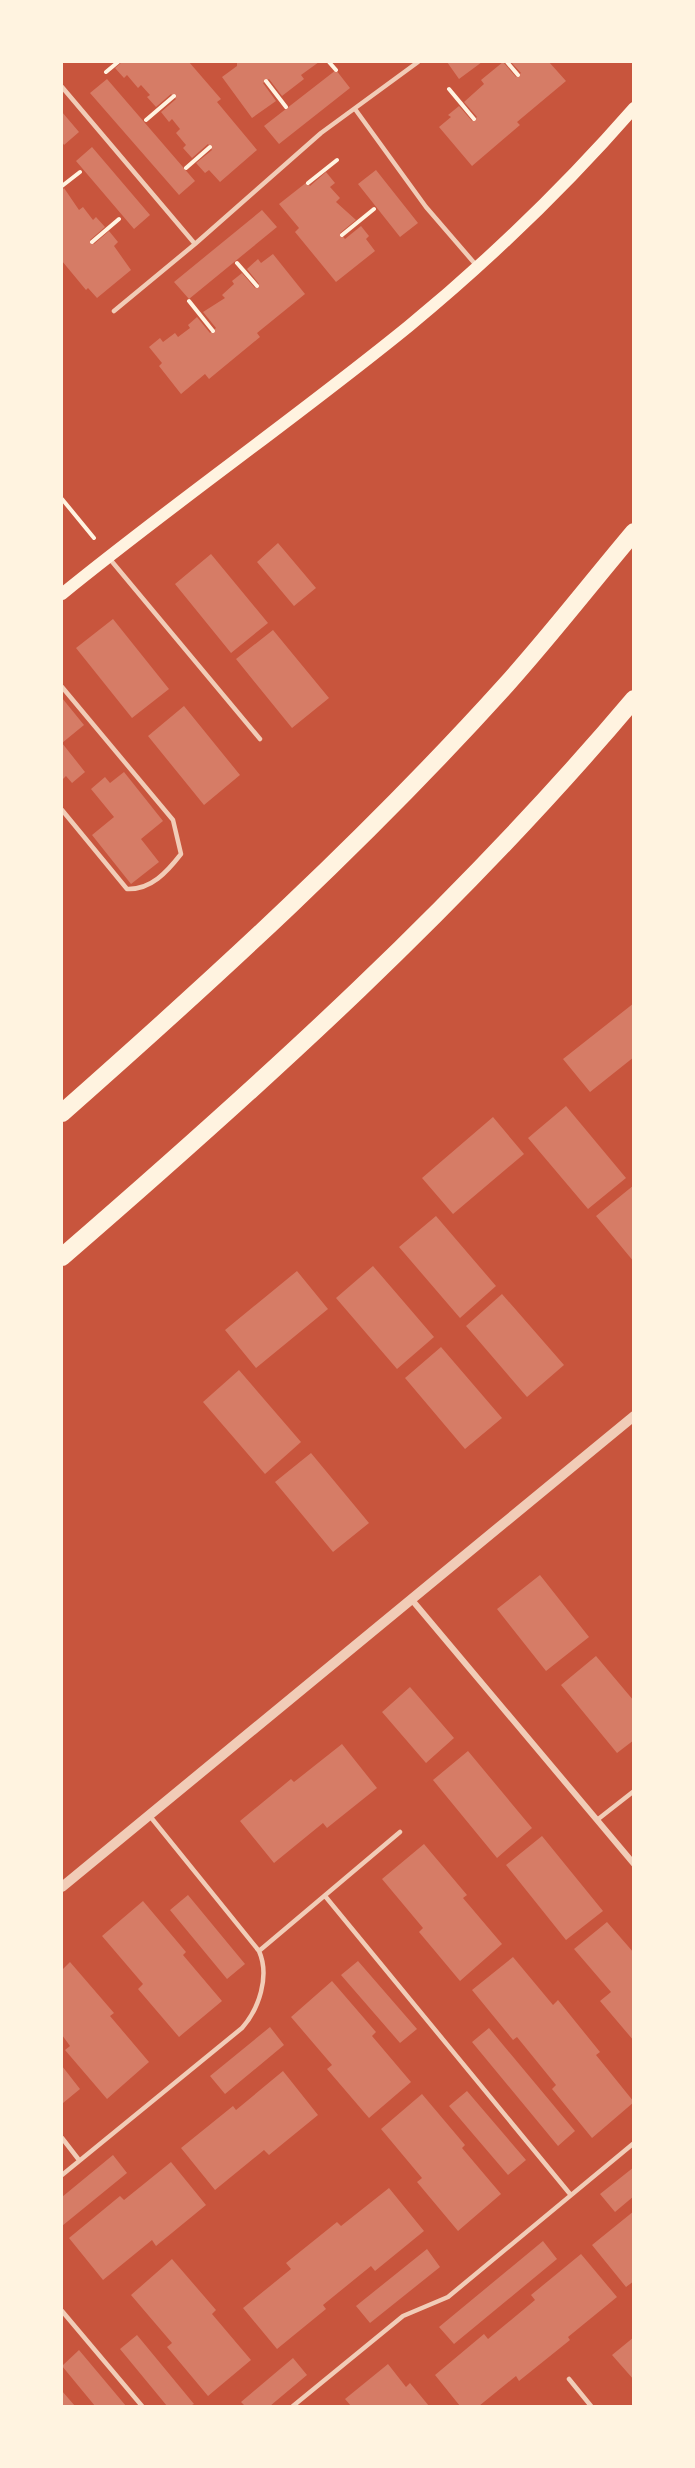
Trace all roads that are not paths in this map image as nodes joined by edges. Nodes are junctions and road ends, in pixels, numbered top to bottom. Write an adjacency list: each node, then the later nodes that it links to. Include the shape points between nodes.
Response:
1 (418, 62): 4 (lane)
2 (62, 87): 5 (lane)
3 (633, 108): 6 (main road, via 576,173)
4 (355, 109): 5 (lane, via 321,133); 6 (lane, via 426,207)
5 (195, 244): 7 (lane)
6 (478, 267): 9 (main road, via 342,379)
7 (114, 311)
8 (633, 532): 15 (highway, via 506,685 373,826)
9 (109, 558): 10 (main road); 13 (lane)
10 (62, 594)
11 (62, 687): 14 (lane, via 173,820 181,854 164,875 138,890 127,889)
12 (633, 699): 16 (highway, via 535,811 363,986 252,1090)
13 (260, 739)
14 (62, 810)
15 (62, 1113)
16 (62, 1257)
17 (633, 1416): 18 (street)
18 (412, 1600): 20 (street); 21 (street)
19 (633, 1791): 21 (lane)
20 (148, 1815): 24 (street); 26 (lane)
21 (597, 1820): 23 (street)
22 (400, 1832): 25 (lane)
23 (633, 1864)
24 (62, 1887)
25 (325, 1896): 26 (lane); 31 (lane)
26 (259, 1951): 29 (lane, via 263,1971 253,2016)
27 (62, 2138): 29 (lane)
28 (633, 2143): 31 (lane)
29 (79, 2160): 30 (lane)
30 (62, 2175)
31 (570, 2193): 35 (lane, via 448,2297 402,2316)
32 (62, 2311): 34 (lane)
33 (568, 2379): 36 (lane)
34 (142, 2406)
35 (293, 2406)
36 (591, 2406)

